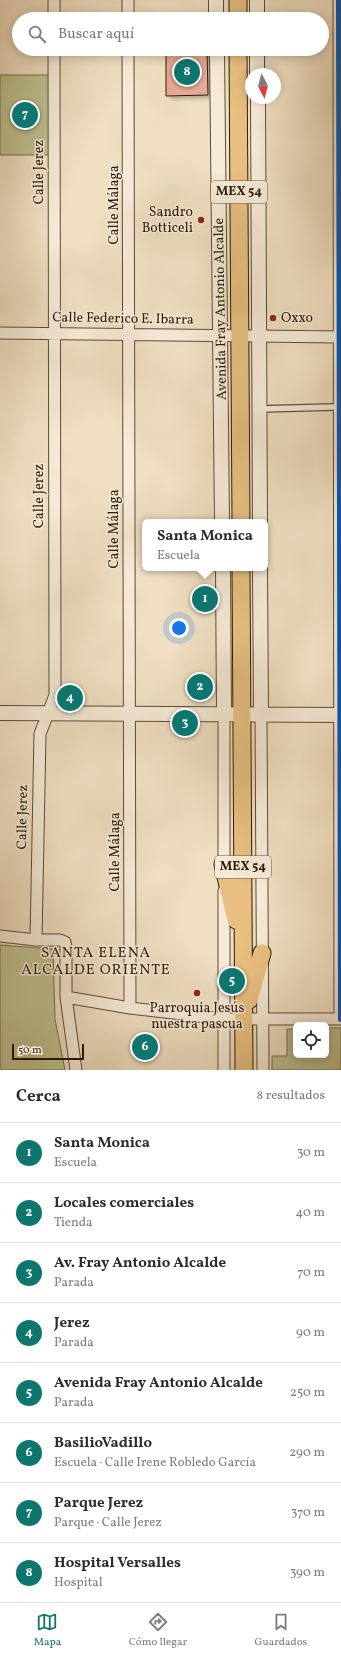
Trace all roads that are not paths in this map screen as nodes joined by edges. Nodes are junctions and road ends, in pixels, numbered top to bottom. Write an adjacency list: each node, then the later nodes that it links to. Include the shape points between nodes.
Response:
1 (54, 0): 7 (street)
2 (128, 0): 8 (street)
3 (216, 0): 9 (street)
4 (238, 0): 10 (main road)
5 (257, 0): 11 (street)
6 (339, 0): 25 (street)
7 (54, 12)
8 (128, 12)
9 (216, 12)
10 (238, 12)
11 (257, 12)
12 (54, 56): 20 (street, Calle Jerez)
13 (128, 56): 21 (street, Calle Málaga)
14 (217, 56): 22 (street, Avenida Fray Antonio Alcalde)
15 (238, 56): 23 (main road, Avenida Fray Antonio Alcalde / MEX 54)
16 (257, 56): 17 (street)
17 (258, 68)
18 (258, 104): 24 (street)
19 (0, 333): 20 (street, Calle Federico E. Ibarra)
20 (53, 334): 21 (street, Calle Federico E. Ibarra); 35 (street, Calle Jerez, via 55,695)
21 (129, 334): 22 (street, Calle Federico E. Ibarra); 36 (street, Calle Málaga)
22 (221, 335): 23 (street, Calle Federico E. Ibarra); 28 (street, Avenida Fray Antonio Alcalde)
23 (240, 336): 24 (street, Calle Federico E. Ibarra); 29 (main road, Avenida Fray Antonio Alcalde / MEX 54)
24 (259, 336): 25 (street, Calle Federico E. Ibarra); 27 (street)
25 (341, 337): 40 (street)
26 (334, 407): 27 (lane)
27 (260, 409): 30 (street)
28 (222, 519)
29 (241, 519)
30 (260, 519)
31 (223, 571): 37 (street)
32 (241, 571): 38 (main road, MEX 54)
33 (260, 571): 39 (street)
34 (0, 713): 35 (street)
35 (48, 713): 36 (street); 43 (street, Calle Jerez, via 40,734)
36 (130, 714): 37 (street); 47 (street, Calle Málaga)
37 (224, 714): 38 (street); 41 (street)
38 (242, 714): 39 (street); 45 (main road, MEX 54)
39 (261, 714): 40 (street); 44 (street)
40 (341, 715): 49 (street)
41 (224, 864): 45 (main road); 48 (street)
42 (0, 936): 43 (street)
43 (36, 940): 46 (street, via 65,942)
44 (262, 953): 50 (main road); 51 (street)
45 (243, 955): 50 (main road, MEX 54)
46 (66, 998): 47 (street); 52 (street)
47 (130, 1008): 48 (street)
48 (225, 1019): 50 (street); 53 (street)
49 (341, 1019): 51 (street)
50 (244, 1020): 51 (street); 54 (main road, MEX 54)
51 (262, 1020): 55 (street)
52 (76, 1070)
53 (224, 1070)
54 (244, 1070)
55 (263, 1070)

